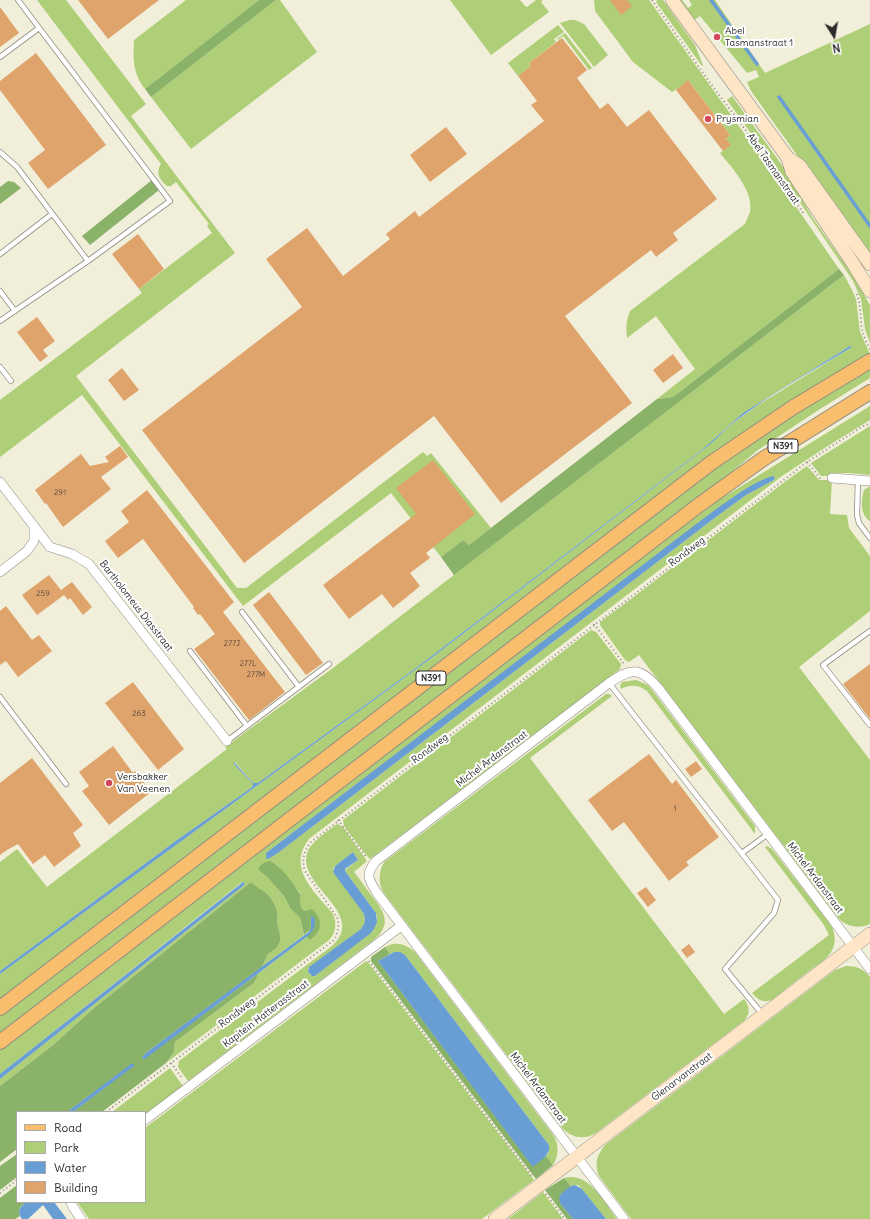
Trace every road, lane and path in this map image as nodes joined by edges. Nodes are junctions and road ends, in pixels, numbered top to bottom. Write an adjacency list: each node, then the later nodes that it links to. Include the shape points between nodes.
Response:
1 (18, 0): 4 (lane)
2 (672, 0): 7 (street, Abel Tasmanstraat)
3 (653, 1): 9 (path, Abel Tasmanstraat)
4 (39, 28): 5 (lane); 11 (lane, via 170,201)
5 (0, 58)
6 (0, 152): 8 (lane, via 17,167)
7 (788, 158): 12 (street, Abel Tasmanstraat, via 800,166); 14 (street, Abel Tasmanstraat, via 792,172)
8 (52, 214): 10 (lane); 11 (lane)
9 (804, 214)
10 (0, 254)
11 (88, 261): 16 (lane)
12 (870, 264)
13 (0, 291): 16 (lane)
14 (870, 291)
15 (856, 292): 18 (path, via 860,303 862,330)
16 (15, 311): 17 (lane)
17 (0, 321)
18 (870, 349)
19 (870, 361): 54 (main road, N391, via 792,408 711,463)
20 (0, 367): 21 (lane)
21 (11, 381)
22 (870, 392): 56 (main road, N391, via 763,459 699,505)
23 (870, 423): 24 (path, Rondweg)
24 (808, 462): 25 (path, via 820,478); 33 (path, Rondweg)
25 (832, 478): 26 (street)
26 (858, 479): 27 (street); 30 (lane, via 857,515 859,523)
27 (870, 481)
28 (0, 482): 29 (street, Bartholomeus Diasstraat)
29 (34, 526): 31 (street, via 34,541 27,551); 43 (street, Bartholomeus Diasstraat, via 50,547 72,554 89,564)
30 (870, 538)
31 (0, 572)
32 (242, 612): 39 (lane)
33 (594, 624): 37 (path); 45 (path, Rondweg)
34 (870, 631): 41 (lane, via 823,665)
35 (190, 651): 42 (lane)
36 (328, 664): 39 (lane, Bartholomeus Diasstraat)
37 (628, 672): 38 (street, Michel Ardanstraat); 46 (street, Michel Ardanstraat, via 641,673 651,679)
38 (609, 683): 47 (lane); 48 (street, Michel Ardanstraat)
39 (299, 687): 42 (lane, Bartholomeus Diasstraat)
40 (0, 697): 44 (lane)
41 (870, 725)
42 (247, 726): 43 (lane, Bartholomeus Diasstraat)
43 (227, 741)
44 (66, 784)
45 (338, 820): 48 (path, via 368,860); 57 (path, Rondweg, via 310,842 303,858 305,871 338,919 338,930 334,940)
46 (768, 834): 47 (lane); 51 (street, Michel Ardanstraat)
47 (742, 853): 55 (lane, via 778,900 774,913 725,969)
48 (374, 864): 49 (street, Michel Ardanstraat, via 369,869 368,876 372,886)
49 (401, 926): 52 (street, Kapitein Hatterasstraat); 61 (street, Michel Ardanstraat)
50 (870, 934): 51 (street, Glenarvanstraat)
51 (853, 947): 53 (street, Michel Ardanstraat); 55 (street, Glenarvanstraat)
52 (364, 954): 58 (street, Kapitein Hatterasstraat); 63 (path)
53 (870, 969)
54 (0, 1008)
55 (764, 1015): 61 (street, Glenarvanstraat)
56 (0, 1042)
57 (171, 1063): 58 (path); 59 (path, Rondweg)
58 (188, 1087): 60 (street, Kapitein Hatterasstraat)
59 (107, 1111)
60 (146, 1119)
61 (577, 1157): 63 (street, Glenarvanstraat); 69 (street, Michel Ardanstraat)
62 (16, 1181): 64 (path)
63 (539, 1186): 67 (street, Glenarvanstraat); 68 (path)
64 (0, 1193)
65 (71, 1203): 66 (street)
66 (81, 1219)
67 (495, 1219)
68 (565, 1219)
69 (624, 1219)

